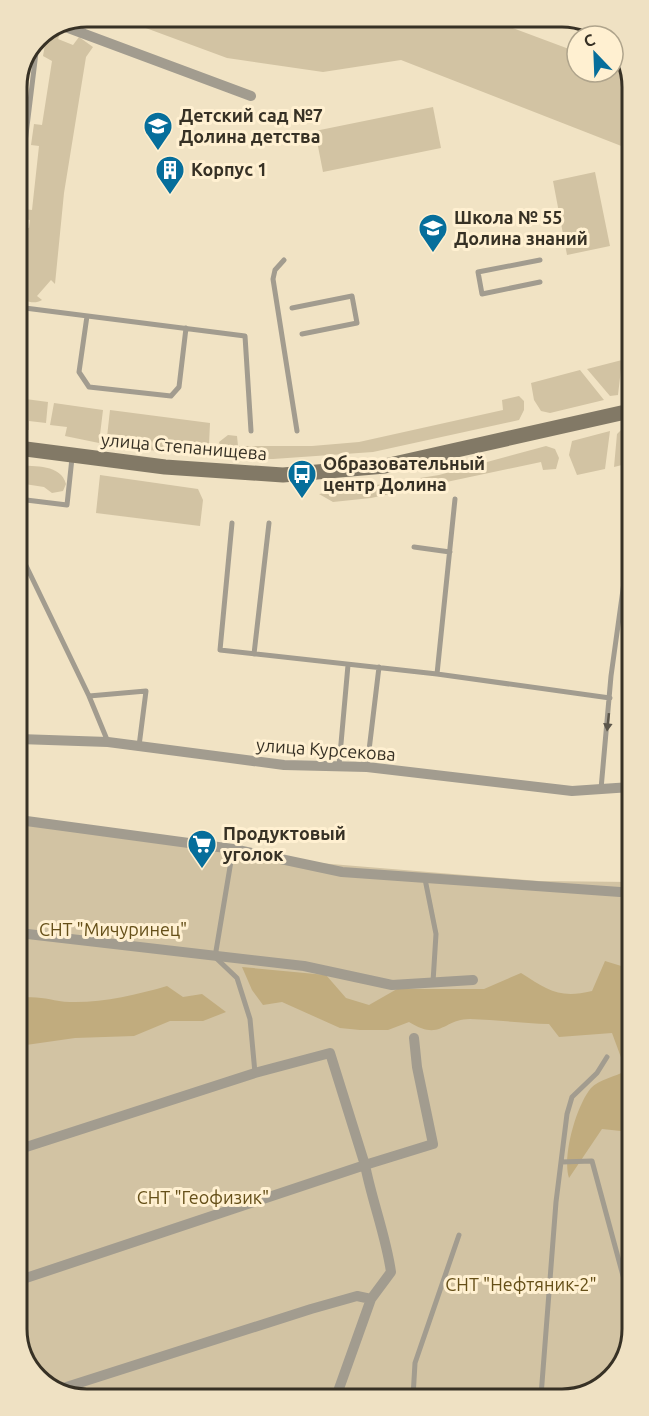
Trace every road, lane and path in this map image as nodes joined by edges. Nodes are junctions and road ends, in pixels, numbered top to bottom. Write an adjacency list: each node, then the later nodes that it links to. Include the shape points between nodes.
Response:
1 (72, 29): 3 (street)
2 (36, 56): 4 (lane)
3 (251, 96)
4 (27, 126)
5 (284, 260): 15 (lane, via 273,279)
6 (540, 260): 7 (lane, via 478,272 482,294)
7 (540, 282)
8 (27, 308): 10 (lane)
9 (292, 308): 12 (lane, via 352,296 357,323)
10 (87, 316): 11 (lane); 11 (lane, via 79,372 89,387 171,396 179,387)
11 (186, 328): 14 (lane, via 245,336)
12 (302, 334)
13 (622, 413): 17 (street, улица Степанищева, via 385,466 283,475 165,467)
14 (251, 431)
15 (297, 431)
16 (27, 449): 17 (street, улица Степанищева)
17 (72, 455): 19 (lane, via 67,505)
18 (455, 499): 23 (lane)
19 (27, 500)
20 (269, 522): 26 (lane)
21 (232, 523): 26 (lane, via 220,650)
22 (414, 548): 23 (lane)
23 (450, 552): 29 (lane)
24 (27, 568): 30 (lane)
25 (622, 603): 31 (lane)
26 (254, 654): 27 (lane)
27 (348, 664): 28 (lane); 35 (lane)
28 (379, 667): 29 (lane); 36 (lane)
29 (436, 674): 31 (lane)
30 (89, 696): 33 (lane); 34 (lane, via 146,691)
31 (610, 698): 38 (lane, one-way to 38)
32 (27, 738): 33 (street, улица Курсекова)
33 (108, 742): 34 (street, улица Курсекова)
34 (139, 747): 35 (street, улица Курсекова, via 284,765)
35 (339, 766): 36 (street, улица Курсекова)
36 (367, 767): 38 (street, улица Курсекова, via 572,791)
37 (622, 788): 38 (street, улица Курсекова)
38 (601, 789)
39 (27, 821): 40 (street)
40 (233, 849): 41 (street, via 342,872); 44 (lane)
41 (424, 879): 42 (street); 46 (lane, via 436,934)
42 (620, 892)
43 (27, 934): 44 (street)
44 (215, 957): 46 (street, via 304,966 392,985); 49 (lane, via 237,978 250,1019)
45 (473, 981): 46 (street)
46 (433, 982)
47 (414, 1038): 52 (street, via 433,1144)
48 (607, 1057): 51 (lane, via 597,1073 572,1097)
49 (255, 1072): 50 (street); 52 (street, via 330,1053)
50 (27, 1147)
51 (561, 1162): 54 (lane, via 592,1161); 60 (lane)
52 (365, 1165): 55 (street); 56 (street, via 391,1272)
53 (459, 1235): 59 (lane, via 415,1363)
54 (622, 1272)
55 (27, 1278)
56 (371, 1299): 57 (street, via 357,1296 320,1306); 58 (street)
57 (70, 1386)
58 (339, 1389)
59 (413, 1389)
60 (542, 1389)

